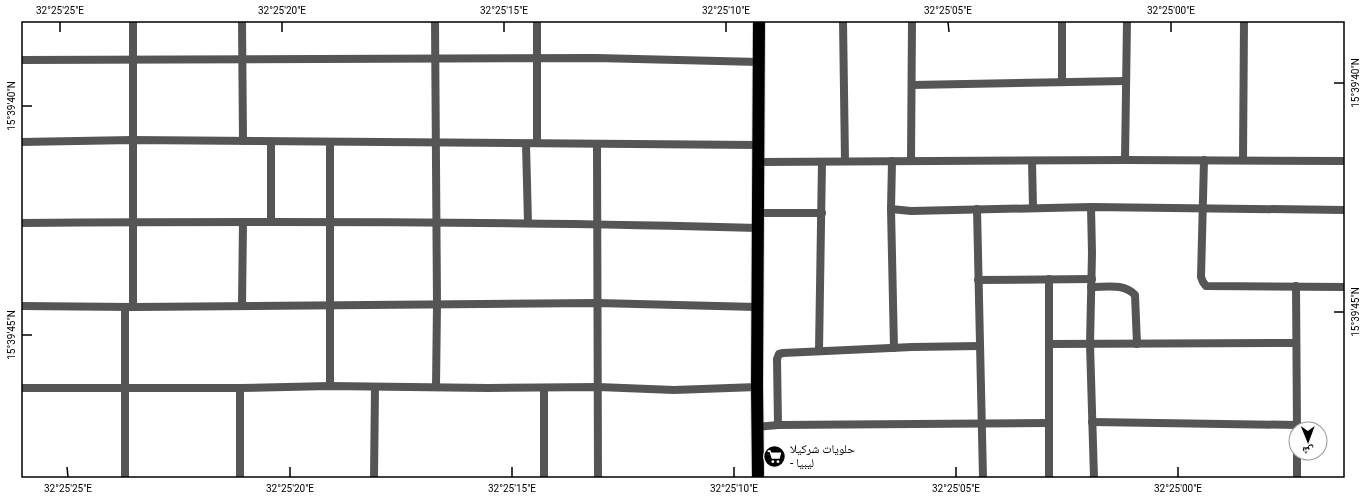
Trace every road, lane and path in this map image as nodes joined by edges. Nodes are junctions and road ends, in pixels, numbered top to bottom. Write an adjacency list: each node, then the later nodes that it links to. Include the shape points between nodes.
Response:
1 (133, 21): 13 (street)
2 (242, 21): 14 (street)
3 (435, 21): 15 (street)
4 (537, 21): 12 (street)
5 (759, 21): 17 (highway)
6 (843, 21): 34 (street)
7 (912, 21): 20 (street)
8 (1062, 21): 19 (street)
9 (1127, 21): 18 (street)
10 (1244, 21): 33 (street)
11 (21, 53): 16 (street)
12 (537, 58): 15 (street); 17 (street); 27 (street)
13 (133, 59): 14 (street); 16 (street); 21 (street)
14 (242, 59): 15 (street); 22 (street)
15 (436, 59): 26 (street)
16 (21, 60)
17 (759, 62): 30 (highway)
18 (1126, 81): 19 (street); 31 (street)
19 (1062, 82): 20 (street)
20 (912, 84): 35 (street)
21 (133, 140): 22 (street); 23 (street); 49 (street)
22 (243, 141): 24 (street)
23 (21, 142)
24 (271, 142): 25 (street); 51 (street)
25 (330, 143): 26 (street); 53 (street)
26 (436, 143): 28 (street); 54 (street)
27 (537, 143): 28 (street); 29 (street)
28 (526, 144): 55 (street)
29 (597, 145): 30 (street); 56 (street)
30 (758, 145): 38 (highway)
31 (1125, 160): 32 (street); 36 (street)
32 (1204, 160): 33 (street); 43 (street)
33 (1243, 160): 37 (street)
34 (846, 161): 39 (street); 40 (street)
35 (911, 161): 36 (street); 40 (street)
36 (1032, 161): 42 (street)
37 (1345, 161)
38 (758, 162): 39 (street); 47 (highway)
39 (822, 162): 48 (street)
40 (892, 162): 44 (street)
41 (1091, 207): 42 (street); 43 (street); 60 (street)
42 (1033, 208): 45 (street)
43 (1203, 208): 46 (street); 61 (street, via 1201,277 1206,286)
44 (891, 209): 45 (street); 75 (street)
45 (977, 209): 59 (street)
46 (1345, 210)
47 (758, 213): 48 (street); 57 (highway)
48 (822, 213): 76 (street)
49 (134, 222): 50 (street); 52 (street); 68 (street)
50 (243, 222): 51 (street); 67 (street)
51 (271, 222): 53 (street)
52 (21, 223)
53 (329, 223): 54 (street); 63 (street)
54 (436, 223): 55 (street); 64 (street)
55 (528, 223): 56 (street)
56 (597, 223): 57 (street); 65 (street)
57 (758, 228): 69 (highway)
58 (1049, 279): 59 (street); 60 (street); 71 (street)
59 (978, 280): 74 (street)
60 (1092, 283): 72 (street); 73 (street, via 1122,286 1135,295)
61 (1296, 286): 62 (street); 70 (street)
62 (1345, 286)
63 (329, 304): 64 (street); 67 (street); 77 (street)
64 (437, 304): 65 (street); 79 (street)
65 (597, 304): 69 (street); 80 (street)
66 (21, 306): 68 (street)
67 (242, 306): 68 (street)
68 (129, 307): 83 (street)
69 (758, 307): 81 (highway)
70 (1296, 343): 73 (street); 86 (street)
71 (1050, 344): 72 (street); 88 (street)
72 (1090, 344): 73 (street); 87 (street)
73 (1137, 344)
74 (980, 346): 75 (street); 89 (street)
75 (894, 348): 76 (street)
76 (820, 351): 90 (street, via 779,354)
77 (330, 386): 78 (street); 84 (street)
78 (375, 387): 79 (street); 96 (street)
79 (436, 387): 85 (street)
80 (598, 387): 81 (street, via 674,390); 85 (street); 98 (street)
81 (757, 387): 91 (highway)
82 (21, 388): 83 (street)
83 (125, 388): 84 (street); 94 (street)
84 (240, 388): 95 (street)
85 (544, 388): 97 (street)
86 (1297, 421)
87 (1092, 422): 92 (street); 102 (street)
88 (1048, 423): 89 (street); 101 (street)
89 (981, 424): 90 (street); 100 (street)
90 (778, 426): 91 (street)
91 (758, 427): 99 (highway)
92 (1288, 427)
93 (1297, 461): 103 (street)
94 (125, 478)
95 (240, 478)
96 (374, 478)
97 (544, 478)
98 (598, 478)
99 (758, 478)
100 (983, 478)
101 (1049, 478)
102 (1094, 478)
103 (1298, 478)

